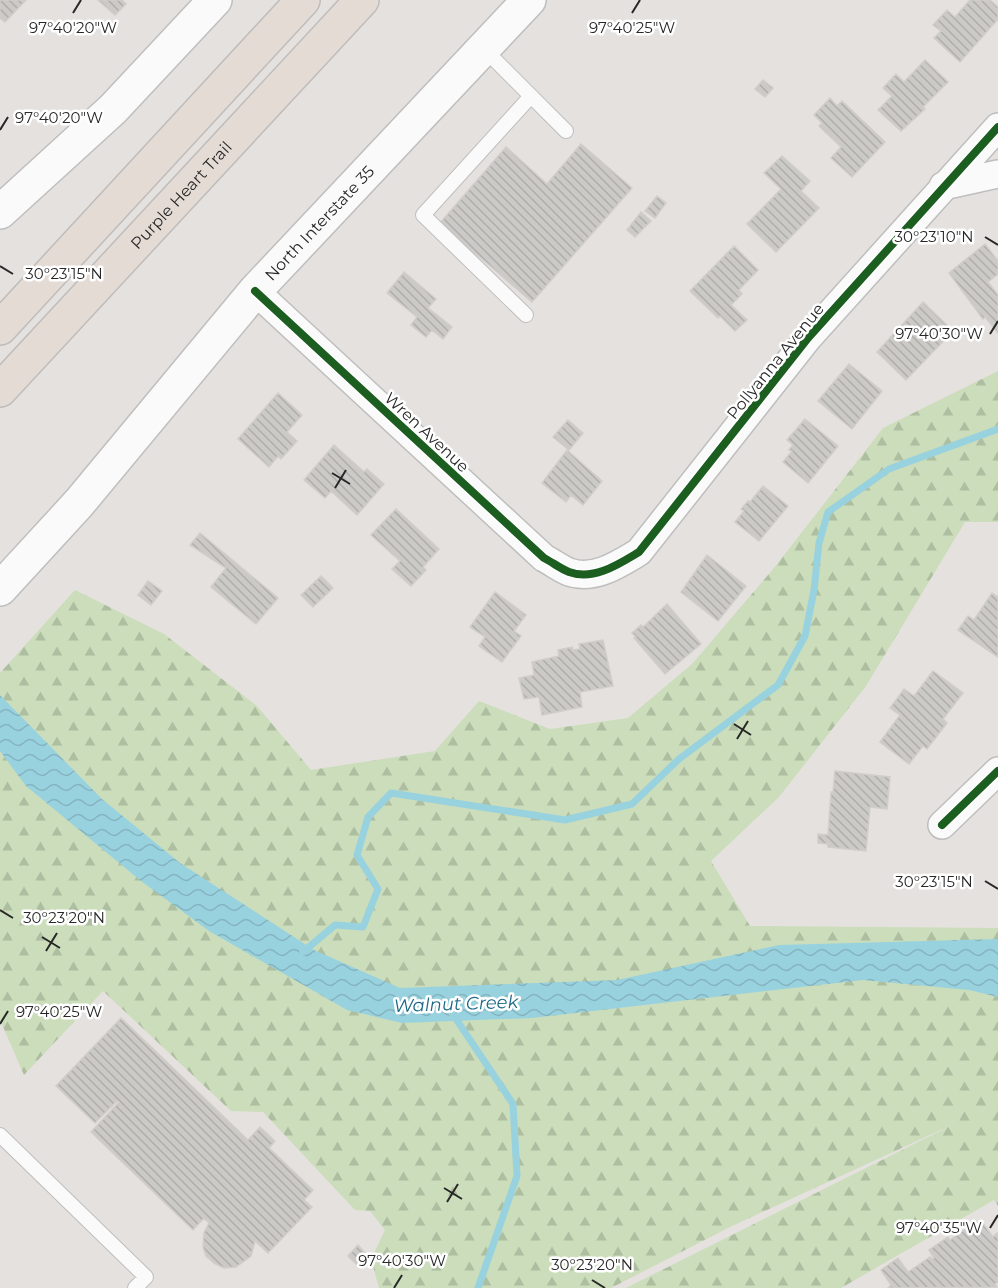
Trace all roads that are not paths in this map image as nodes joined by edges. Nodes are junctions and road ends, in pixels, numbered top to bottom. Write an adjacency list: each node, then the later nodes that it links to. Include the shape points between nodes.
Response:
1 (215, 0): 11 (main road, via 113,109)
2 (303, 0): 14 (highway)
3 (363, 0): 15 (highway, Purple Heart Trail)
4 (529, 0): 5 (main road, North Interstate 35)
5 (483, 48): 6 (lane); 12 (main road, North Interstate 35)
6 (531, 96): 8 (lane); 13 (lane, via 423,215)
7 (998, 127): 10 (street, Pollyanna Avenue)
8 (566, 131)
9 (998, 174): 10 (street)
10 (943, 186): 16 (street, Pollyanna Avenue, via 808,339 639,552 614,567)
11 (0, 212)
12 (255, 291): 16 (street, Wren Avenue, via 544,558 570,572); 17 (main road, North Interstate 35, via 79,503)
13 (526, 315)
14 (0, 328)
15 (0, 390)
16 (591, 574)
17 (0, 588)
18 (998, 771): 19 (street)
19 (942, 825)
20 (0, 1135): 21 (lane, via 146,1277)
21 (135, 1288)

